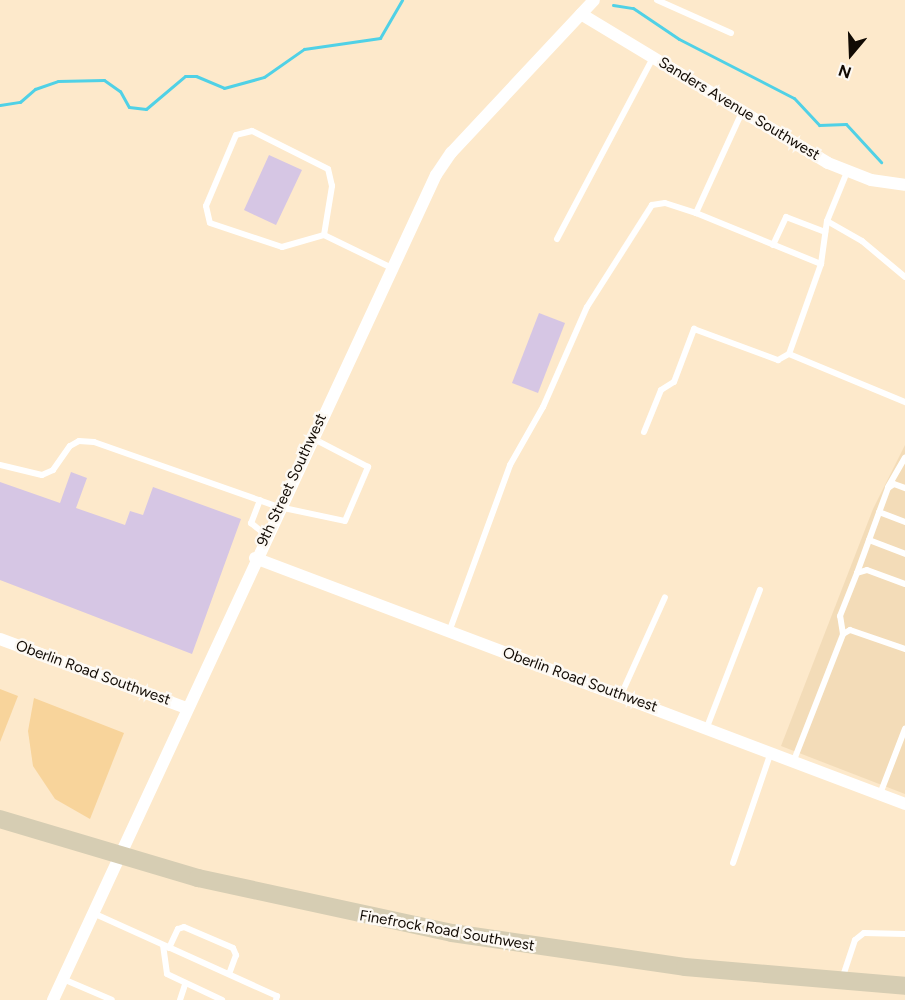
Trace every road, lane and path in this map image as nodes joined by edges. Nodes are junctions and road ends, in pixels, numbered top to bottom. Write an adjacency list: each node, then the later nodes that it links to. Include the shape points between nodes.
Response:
1 (594, 0): 3 (street, 9th Street Southwest)
2 (657, 0): 4 (lane)
3 (581, 14): 5 (street, Sanders Avenue Southwest); 16 (street, 9th Street Southwest, via 442,164)
4 (731, 33)
5 (653, 58): 6 (street, Sanders Avenue Southwest); 13 (lane)
6 (742, 112): 7 (street, Sanders Avenue Southwest); 9 (lane)
7 (847, 172): 8 (street, Sanders Avenue Southwest); 10 (lane)
8 (905, 185)
9 (696, 213): 14 (lane); 38 (lane, via 665,202 652,205 587,307 543,407 510,465)
10 (827, 221): 11 (lane); 17 (lane, via 862,241)
11 (825, 232): 14 (lane, via 786,217); 15 (lane)
12 (324, 235): 12 (lane, via 282,247 210,223 206,206 236,135 252,131 328,169 332,186); 16 (lane)
13 (557, 239)
14 (773, 245): 15 (lane)
15 (821, 264): 18 (lane)
16 (392, 268): 21 (street, 9th Street Southwest)
17 (905, 277)
18 (789, 354): 19 (lane); 20 (lane, via 778,360 694,328 674,382 661,390)
19 (905, 402)
20 (644, 432)
21 (312, 438): 27 (street, 9th Street Southwest); 27 (lane, via 368,467 349,517 345,521)
22 (905, 457): 24 (lane)
23 (0, 465): 26 (lane, via 42,475 53,470 70,446 79,441 94,442)
24 (888, 488): 25 (lane, via 894,484); 28 (lane)
25 (905, 488)
26 (260, 500): 27 (lane); 30 (lane, via 251,523)
27 (279, 507): 30 (street, 9th Street Southwest)
28 (879, 512): 29 (lane); 31 (lane)
29 (905, 522)
30 (266, 535): 33 (street, 9th Street Southwest)
31 (869, 540): 32 (lane); 34 (lane)
32 (905, 554)
33 (255, 558): 38 (street, Oberlin Road Southwest); 43 (street, 9th Street Southwest)
34 (857, 573): 35 (lane, via 867,570); 39 (lane, via 840,616)
35 (905, 584)
36 (760, 590): 44 (lane)
37 (665, 597): 42 (lane)
38 (449, 632): 42 (street, Oberlin Road Southwest)
39 (843, 634): 41 (lane, via 850,630); 47 (lane)
40 (0, 639): 43 (street, Oberlin Road Southwest)
41 (905, 649)
42 (621, 695): 44 (street, Oberlin Road Southwest)
43 (187, 708): 51 (street, 9th Street Southwest)
44 (707, 727): 46 (street, Oberlin Road Southwest)
45 (905, 729): 48 (lane)
46 (771, 752): 47 (street, Oberlin Road Southwest); 52 (lane)
47 (794, 760): 48 (street, Oberlin Road Southwest)
48 (880, 794): 49 (street, Oberlin Road Southwest)
49 (905, 804)
50 (0, 819): 51 (main road, Finefrock Road Southwest)
51 (119, 857): 53 (street, 9th Street Southwest); 58 (main road, Finefrock Road Southwest, via 291,900 452,933 662,964)
52 (733, 863)
53 (92, 913): 55 (lane); 57 (street, 9th Street Southwest)
54 (905, 934): 58 (lane, via 864,933 855,940)
55 (166, 946): 56 (lane); 56 (lane, via 184,927 233,948 236,954); 59 (lane, via 167,974)
56 (229, 974): 65 (lane, via 277,996)
57 (62, 979): 61 (street, 9th Street Southwest); 62 (lane)
58 (841, 982): 60 (main road, Finefrock Road Southwest)
59 (185, 985): 63 (lane); 64 (lane)
60 (905, 986)
61 (53, 1000)
62 (112, 1000)
63 (180, 1000)
64 (222, 1000)
65 (276, 1000)

